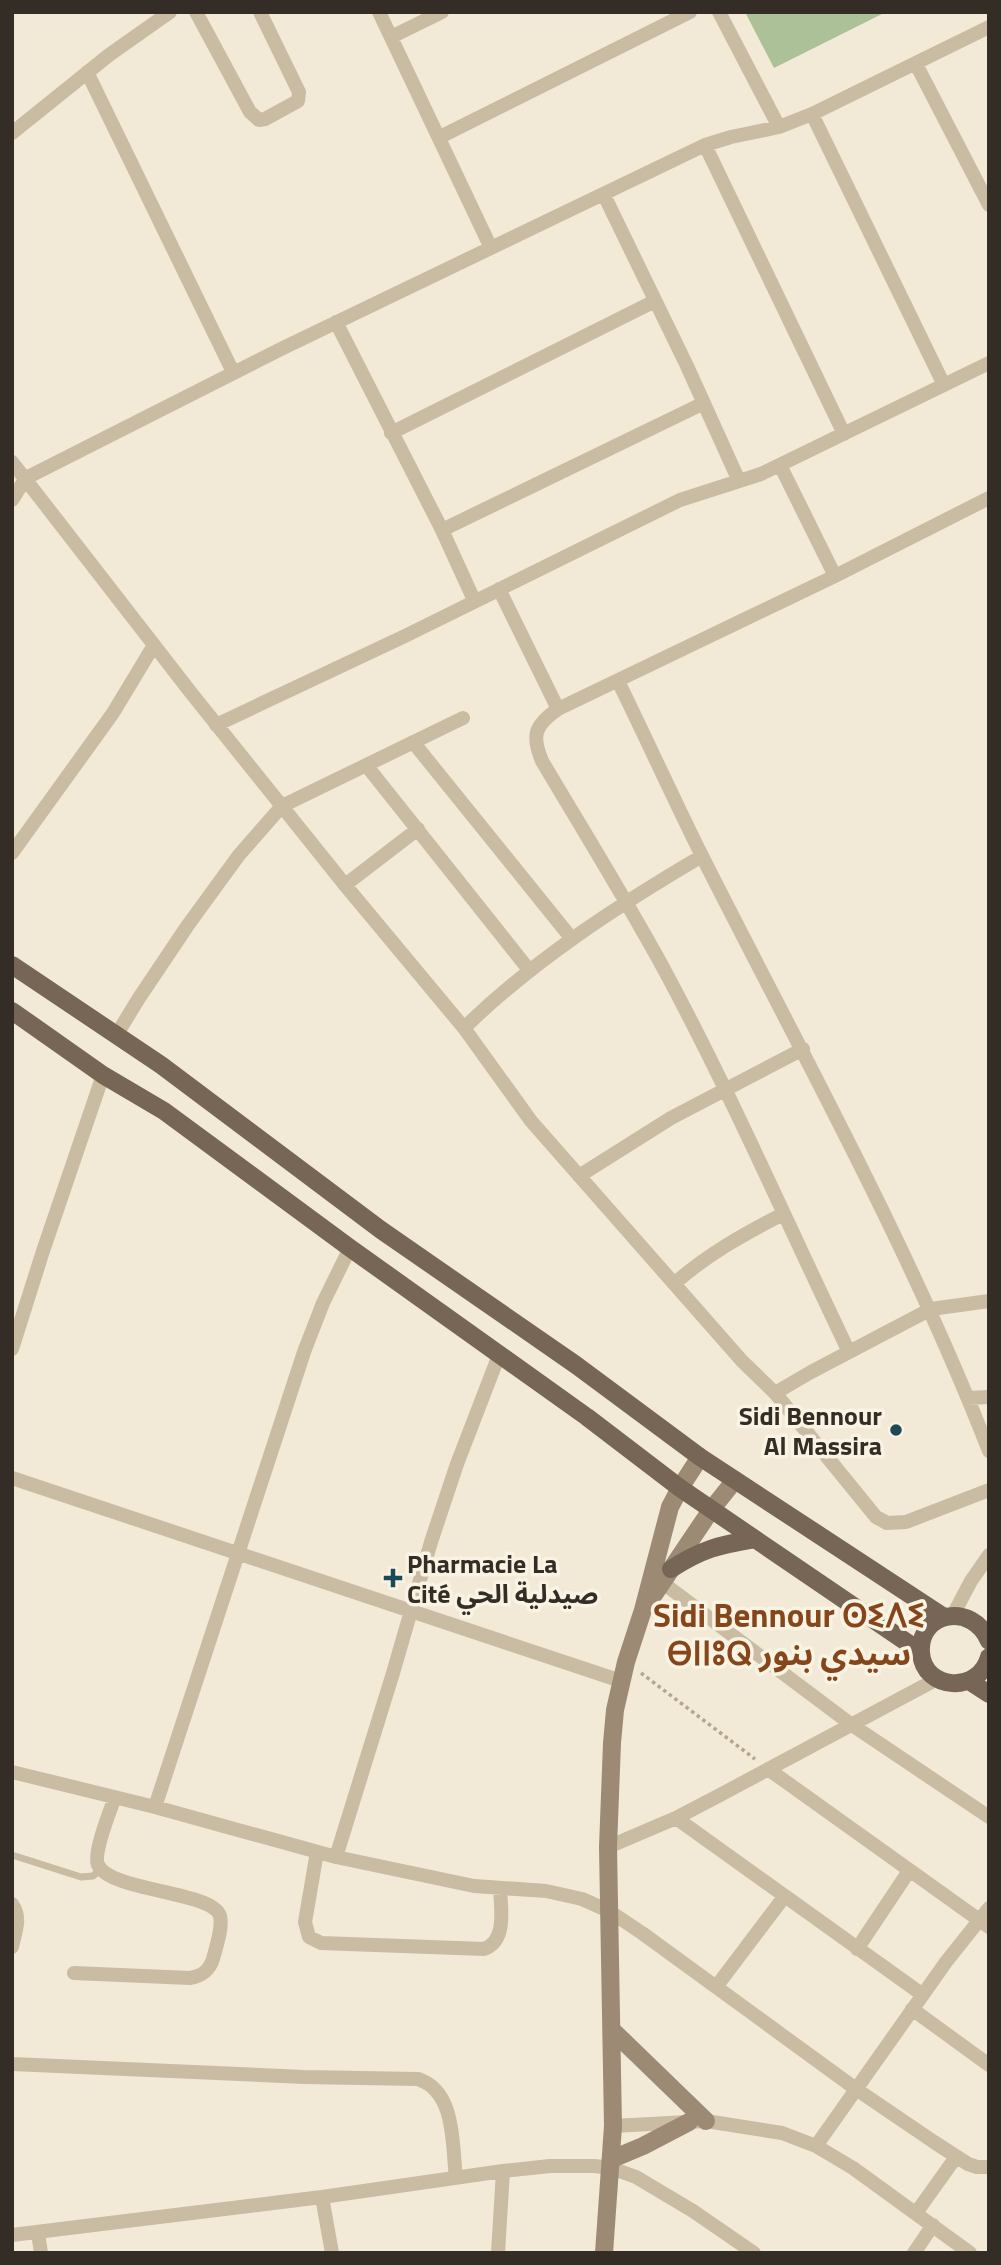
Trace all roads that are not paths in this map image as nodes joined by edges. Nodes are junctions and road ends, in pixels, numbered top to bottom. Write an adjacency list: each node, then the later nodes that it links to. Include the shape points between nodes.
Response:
1 (170, 12): 11 (street)
2 (196, 12): 3 (street, via 250,112 259,120 300,98)
3 (260, 12)
4 (379, 12): 9 (street)
5 (442, 12): 9 (street)
6 (691, 12): 15 (street)
7 (719, 12): 13 (street)
8 (989, 27): 10 (street)
9 (391, 37): 15 (street)
10 (916, 64): 12 (street); 18 (street)
11 (87, 72): 14 (street); 23 (street)
12 (812, 114): 13 (street); 24 (street)
13 (779, 127): 16 (street)
14 (12, 132)
15 (440, 137): 19 (street)
16 (705, 145): 17 (street); 27 (street)
17 (604, 195): 19 (street); 20 (street)
18 (989, 205)
19 (491, 248): 21 (street)
20 (655, 301): 25 (street); 26 (street)
21 (336, 322): 23 (street); 26 (street)
22 (989, 363): 24 (street)
23 (233, 372): 30 (street)
24 (944, 385): 27 (street)
25 (704, 403): 31 (street); 34 (street)
26 (391, 433): 34 (street)
27 (844, 434): 29 (street)
28 (12, 462): 30 (street)
29 (780, 465): 31 (street); 35 (street)
30 (26, 478): 33 (street); 38 (street)
31 (739, 481): 36 (street, via 680,500)
32 (989, 498): 35 (street)
33 (12, 500)
34 (442, 530): 37 (street)
35 (835, 576): 39 (street)
36 (499, 589): 37 (street); 40 (street)
37 (474, 600): 42 (street)
38 (154, 645): 42 (street); 47 (street, via 113,713)
39 (618, 681): 40 (street); 48 (street)
40 (558, 709): 50 (street, via 540,724 537,750)
41 (463, 718): 43 (street)
42 (216, 724): 45 (street)
43 (413, 743): 44 (street); 51 (street)
44 (366, 765): 45 (street); 46 (street)
45 (282, 806): 49 (street); 56 (street, via 210,895)
46 (418, 829): 49 (street); 53 (street)
47 (12, 853)
48 (702, 856): 50 (street); 57 (street)
49 (345, 885): 55 (street)
50 (627, 903): 51 (street); 59 (street)
51 (572, 939): 53 (street)
52 (12, 965): 56 (main road)
53 (529, 970): 55 (street)
54 (12, 1011): 58 (main road)
55 (464, 1028): 60 (street, via 531,1121)
56 (117, 1034): 73 (main road, via 381,1230)
57 (803, 1049): 59 (street); 65 (street)
58 (103, 1075): 62 (main road, via 164,1111); 66 (street)
59 (724, 1089): 60 (street); 61 (street)
60 (579, 1176): 63 (street)
61 (783, 1214): 63 (street, via 721,1248); 67 (street)
62 (350, 1248): 68 (main road); 80 (street, via 304,1352)
63 (675, 1283): 69 (street)
64 (989, 1301): 65 (street)
65 (931, 1309): 67 (street); 71 (street)
66 (12, 1349)
67 (849, 1352): 69 (street)
68 (499, 1354): 76 (main road); 83 (street, via 457,1464)
69 (775, 1393): 77 (street, via 876,1517 887,1523 906,1522)
70 (989, 1396): 71 (street)
71 (968, 1398): 72 (street)
72 (989, 1451)
73 (701, 1457): 75 (main road); 76 (main road)
74 (12, 1478): 80 (street)
75 (735, 1480): 78 (main road); 84 (main road)
76 (680, 1488): 78 (main road); 82 (main road, via 664,1524)
77 (989, 1490)
78 (711, 1510): 79 (main road); 82 (main road)
79 (755, 1539): 82 (main road, via 716,1546); 86 (main road)
80 (237, 1554): 83 (street); 96 (street)
81 (989, 1555): 84 (street)
82 (662, 1575): 89 (main road, via 643,1610); 92 (street)
83 (411, 1612): 89 (street); 102 (street)
84 (948, 1616): 85 (main road, via 965,1616); 86 (main road, via 931,1625)
85 (987, 1630)
86 (921, 1652): 88 (main road)
87 (989, 1657): 90 (main road, via 983,1670)
88 (937, 1679): 90 (main road); 92 (street)
89 (621, 1681): 99 (main road, via 612,1743)
90 (969, 1681): 91 (main road)
91 (989, 1695)
92 (852, 1725): 93 (street); 97 (street)
93 (768, 1769): 98 (street); 104 (street)
94 (12, 1772): 95 (street)
95 (115, 1797): 96 (street); 103 (street, via 97,1856)
96 (155, 1807): 100 (street)
97 (989, 1817)
98 (676, 1818): 99 (street); 106 (street)
99 (608, 1847): 109 (main road)
100 (317, 1852): 102 (street); 105 (street, via 305,1922 309,1937 321,1943 489,1947 499,1934)
101 (12, 1855): 103 (lane, via 81,1877 93,1876)
102 (336, 1857): 105 (street)
103 (101, 1869): 113 (street, via 214,1907 221,1918 212,1961 205,1972 190,1978)
104 (909, 1871): 110 (street); 112 (street)
105 (500, 1889): 109 (street, via 564,1894)
106 (784, 1897): 112 (street); 114 (street)
107 (12, 1904): 111 (street, via 18,1913)
108 (989, 1908): 110 (street)
109 (609, 1911): 114 (street); 117 (main road)
110 (984, 1924): 115 (street)
111 (12, 1947)
112 (857, 1949): 115 (street)
113 (74, 1973)
114 (716, 1987): 120 (street)
115 (923, 1995): 116 (street)
116 (912, 2009): 119 (street); 120 (street)
117 (613, 2031): 121 (main road); 122 (main road)
118 (12, 2064): 128 (street, via 418,2079 429,2082 442,2098)
119 (989, 2065)
120 (856, 2090): 123 (street); 124 (street)
121 (698, 2122): 122 (street); 123 (street, via 782,2133); 125 (main road)
122 (613, 2126): 125 (main road)
123 (816, 2146): 130 (street)
124 (956, 2157): 126 (street); 130 (street)
125 (611, 2163): 127 (street); 134 (street); 138 (main road)
126 (989, 2167)
127 (503, 2171): 128 (street); 137 (street)
128 (456, 2178): 129 (street)
129 (322, 2197): 132 (street); 136 (street)
130 (916, 2213): 131 (street)
131 (933, 2225): 139 (street); 140 (street)
132 (38, 2233): 133 (street); 135 (street)
133 (12, 2235)
134 (753, 2252)
135 (41, 2253)
136 (332, 2253)
137 (498, 2253)
138 (604, 2253)
139 (914, 2253)
140 (970, 2253)

